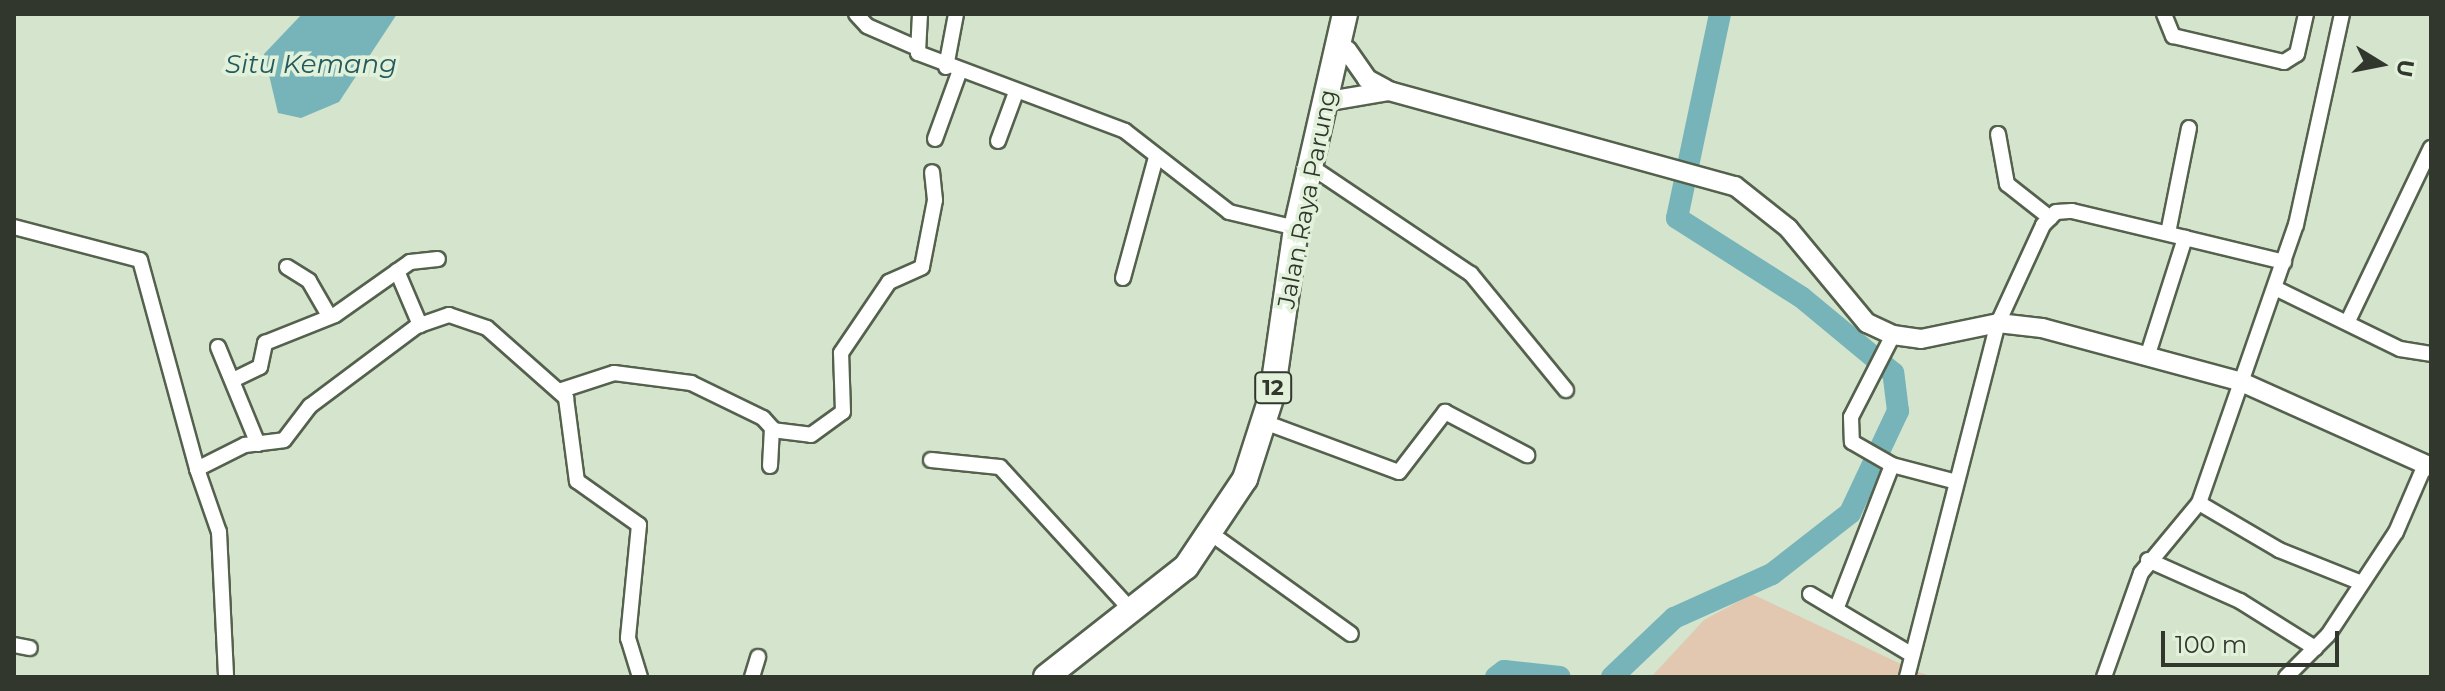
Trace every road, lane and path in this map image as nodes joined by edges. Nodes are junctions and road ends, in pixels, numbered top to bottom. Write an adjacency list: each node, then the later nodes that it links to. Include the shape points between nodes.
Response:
1 (856, 14): 9 (street, via 867,26)
2 (920, 14): 9 (street)
3 (956, 14): 11 (street)
4 (1345, 14): 25 (highway, Jalan Raya Parung / 12)
5 (1355, 14): 10 (highway, Jalan Raya Parung / 12)
6 (2164, 14): 7 (street, via 2173,36 2284,62 2297,54)
7 (2306, 14)
8 (2342, 14): 29 (street)
9 (915, 47): 11 (street)
10 (1347, 50): 12 (street, via 1367,79); 14 (highway, Jalan Raya Parung / 12)
11 (953, 70): 13 (street); 17 (street)
12 (1389, 91): 14 (street, via 1353,91); 38 (street, via 1707,176 1762,202)
13 (1015, 95): 18 (street); 20 (street, via 1125,131)
14 (1335, 100): 22 (highway, Jalan Raya Parung / 12)
15 (2189, 128): 26 (street)
16 (1998, 134): 23 (street, via 2007,184)
17 (935, 139)
18 (998, 141)
19 (2431, 148): 35 (street)
20 (1156, 157): 25 (street, via 1229,212); 32 (street)
21 (932, 172): 47 (street, via 935,200 922,267 889,282 841,353 843,412 811,435)
22 (1319, 172): 44 (street, via 1471,274); 46 (highway, Jalan Raya Parung / 12)
23 (2050, 218): 26 (street, via 2072,211); 36 (street)
24 (14, 227): 54 (street, via 140,260)
25 (1296, 228): 62 (highway, Jalan Raya Parung / 12, via 1272,395 1245,479 1218,530)
26 (2168, 233): 27 (street)
27 (2185, 238): 29 (street); 40 (street)
28 (438, 259): 31 (street)
29 (2284, 262): 33 (street)
30 (287, 267): 34 (street, via 309,281)
31 (397, 271): 34 (street); 37 (street)
32 (1123, 278)
33 (2275, 288): 35 (street); 43 (street)
34 (329, 315): 42 (street, via 265,343 260,367)
35 (2348, 321): 41 (street, via 2400,349)
36 (1998, 323): 38 (street); 40 (street); 55 (street)
37 (420, 325): 45 (street, via 468,317); 48 (street, via 310,406 284,440)
38 (1888, 343): 51 (street, via 1849,430 1870,455)
39 (218, 347): 42 (street)
40 (2148, 354): 43 (street)
41 (2431, 354)
42 (233, 380): 48 (street)
43 (2239, 381): 53 (street); 56 (street)
44 (1566, 390)
45 (559, 391): 47 (street, via 614,373 691,383 759,415); 71 (street, via 569,407 577,481 642,531 628,638)
46 (1275, 426): 49 (street, via 1399,472 1445,412); 57 (highway, Jalan Raya Parung / 12, via 1255,482)
47 (772, 430): 52 (street)
48 (258, 444): 54 (street)
49 (1527, 455)
50 (931, 460): 62 (street, via 1000,467)
51 (1892, 464): 55 (street); 61 (street)
52 (770, 466)
53 (2428, 466): 59 (street, via 2396,532)
54 (197, 469): 70 (street, via 219,532)
55 (1953, 481): 67 (street)
56 (2199, 503): 58 (street); 59 (street, via 2279,550)
57 (1220, 540): 63 (street); 69 (highway, Jalan Raya Parung / 12, via 1193,574)
58 (2148, 560): 66 (street, via 2240,601); 75 (street)
59 (2362, 583): 66 (street)
60 (1810, 594): 61 (street)
61 (1837, 607): 67 (street)
62 (1133, 612): 69 (highway, Jalan Raya Parung / 12)
63 (1351, 634)
64 (14, 645): 65 (street)
65 (30, 648)
66 (2315, 648): 76 (street)
67 (1909, 653): 74 (street)
68 (758, 657): 72 (street)
69 (1068, 668): 73 (highway, Jalan Raya Parung / 12)
70 (226, 677)
71 (640, 677)
72 (752, 677)
73 (1046, 677)
74 (1907, 677)
75 (2104, 677)
76 (2286, 677)

